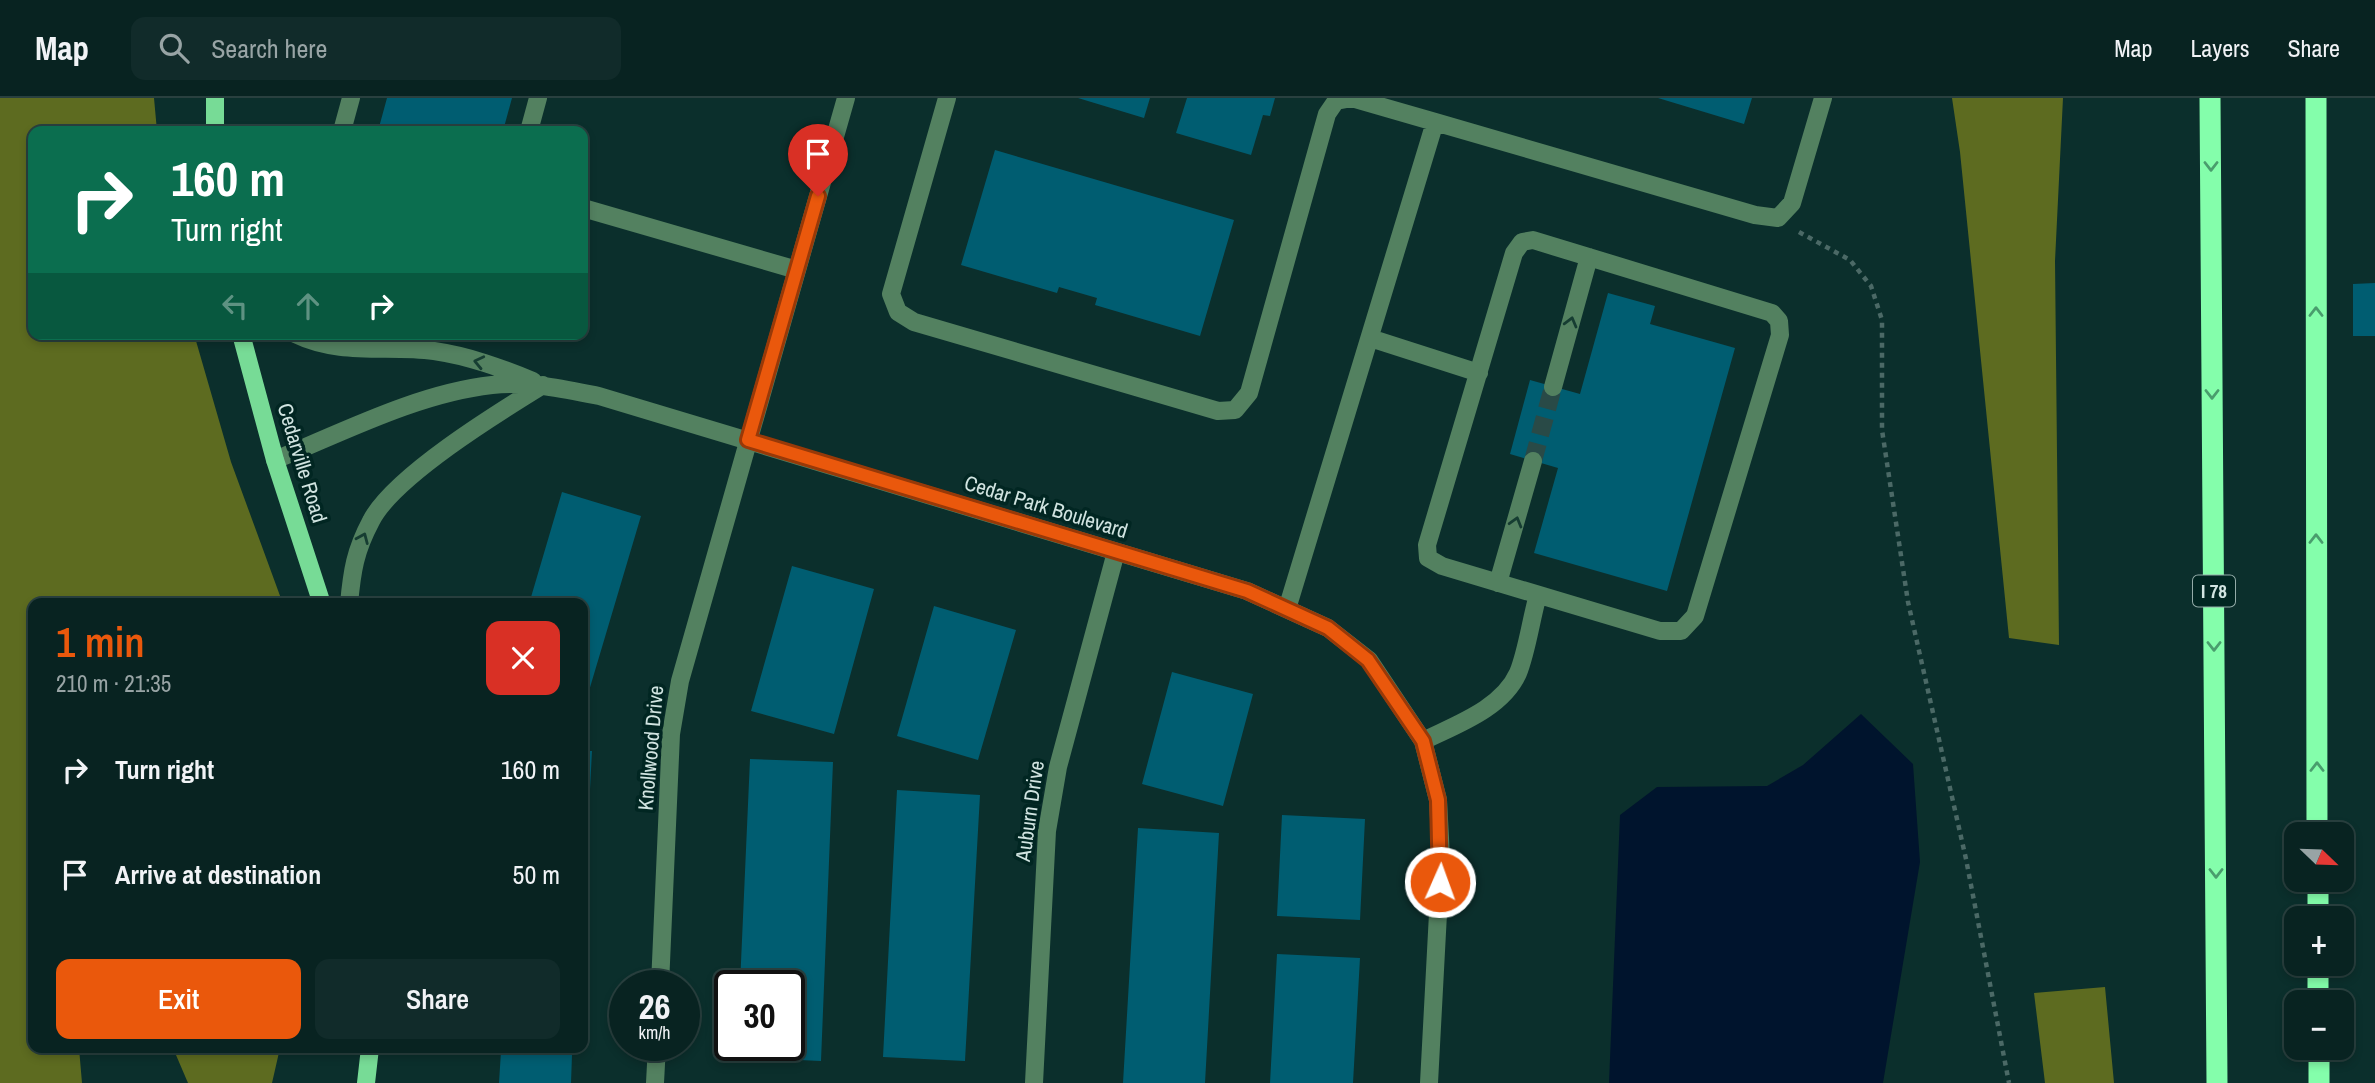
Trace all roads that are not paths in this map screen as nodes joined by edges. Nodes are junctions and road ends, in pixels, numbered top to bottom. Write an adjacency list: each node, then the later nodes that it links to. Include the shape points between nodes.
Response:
1 (215, 98): 10 (main road)
2 (351, 98): 11 (street)
3 (538, 98): 12 (street)
4 (846, 98): 15 (street, Knollwood Drive)
5 (947, 98): 9 (street, via 891,295 898,312 914,322 1218,411 1235,410 1249,393 1327,114 1336,101 1352,99)
6 (1823, 98): 9 (street, via 1792,203 1779,218 1755,215)
7 (2210, 98): 41 (highway, I 78, one-way to 41)
8 (2316, 98): 32 (highway, one-way to 8)
9 (1435, 122): 16 (street)
10 (215, 126)
11 (343, 126)
12 (530, 126)
13 (588, 209): 15 (street)
14 (1589, 257): 19 (street, via 1533,240 1522,242 1514,253); 21 (street, one-way to 14); 27 (street, via 1772,313 1779,321 1780,335 1695,617 1681,632 1660,631)
15 (797, 270): 22 (street, Knollwood Drive)
16 (1370, 338): 19 (street); 30 (street)
17 (243, 340): 23 (main road, Cedarville Road)
18 (307, 340): 20 (street, one-way to 18, via 489,364 433,351 354,350)
19 (1479, 373): 26 (street, via 1427,545 1428,558)
20 (543, 385): 22 (street, Cedar Park Boulevard, via 598,396); 23 (street, Cedar Park Boulevard, via 493,385 436,396); 29 (street, one-way to 20, via 352,565 372,519 397,489 473,430)
21 (1553, 387)
22 (748, 440): 25 (street, Cedar Park Boulevard); 33 (street, Knollwood Drive, via 680,681 671,734)
23 (275, 460): 28 (main road, Cedarville Road)
24 (1533, 461): 26 (street, one-way to 24)
25 (1116, 552): 30 (street, Cedar Park Boulevard, via 1247,591); 39 (street, Auburn Drive, via 1058,766 1047,831)
26 (1498, 583): 27 (street)
27 (1538, 595): 31 (street, via 1518,673 1504,693 1491,705)
28 (320, 598)
29 (349, 598)
30 (1287, 609): 31 (street, Cedar Park Boulevard, via 1328,628 1368,660)
31 (1423, 741): 40 (street, Cedar Park Boulevard, via 1438,800 1441,857)
32 (2317, 822)
33 (661, 970)
34 (369, 1053): 37 (main road)
35 (2319, 1060): 42 (highway)
36 (656, 1061): 38 (street)
37 (366, 1083)
38 (655, 1083)
39 (1034, 1083)
40 (1429, 1083)
41 (2217, 1083)
42 (2319, 1083)

